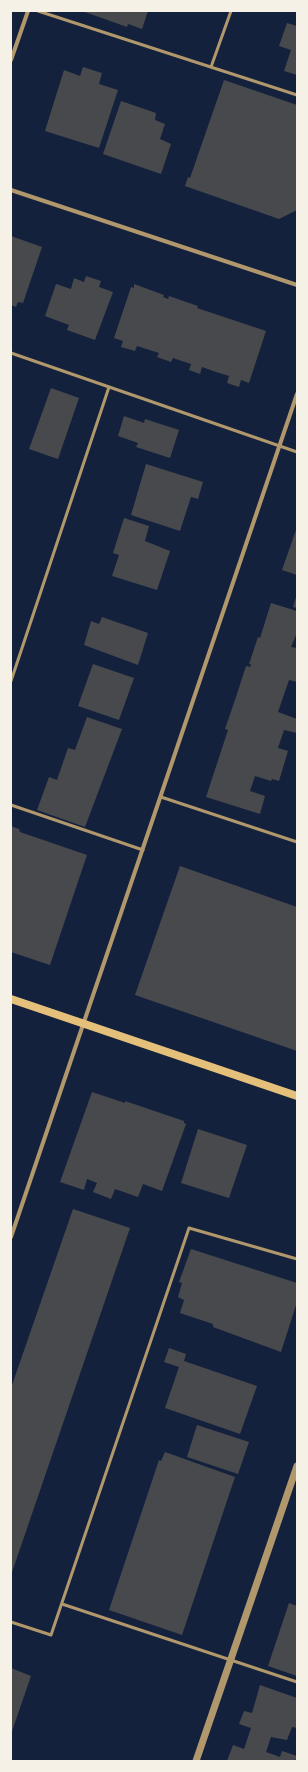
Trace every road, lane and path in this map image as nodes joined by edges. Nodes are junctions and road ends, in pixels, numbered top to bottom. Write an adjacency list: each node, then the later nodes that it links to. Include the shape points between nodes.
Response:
1 (28, 11): 4 (street)
2 (38, 11): 5 (lane)
3 (231, 11): 5 (lane)
4 (11, 60)
5 (211, 67): 6 (lane)
6 (297, 95)
7 (11, 190): 8 (street)
8 (297, 285)
9 (11, 354): 10 (lane)
10 (109, 387): 12 (lane); 14 (lane)
11 (297, 394): 12 (street)
12 (279, 446): 13 (lane); 15 (street)
13 (297, 452)
14 (11, 681)
15 (161, 797): 17 (lane); 18 (street)
16 (11, 805): 18 (lane)
17 (297, 842)
18 (143, 850): 20 (street)
19 (11, 999): 20 (main road)
20 (84, 1024): 21 (main road); 22 (street)
21 (297, 1096)
22 (11, 1237)
23 (297, 1259): 25 (lane, via 190,1228)
24 (297, 1466): 27 (street)
25 (62, 1604): 26 (lane, via 51,1635); 27 (lane)
26 (11, 1622)
27 (231, 1660): 28 (lane); 29 (street)
28 (297, 1682)
29 (196, 1761)

